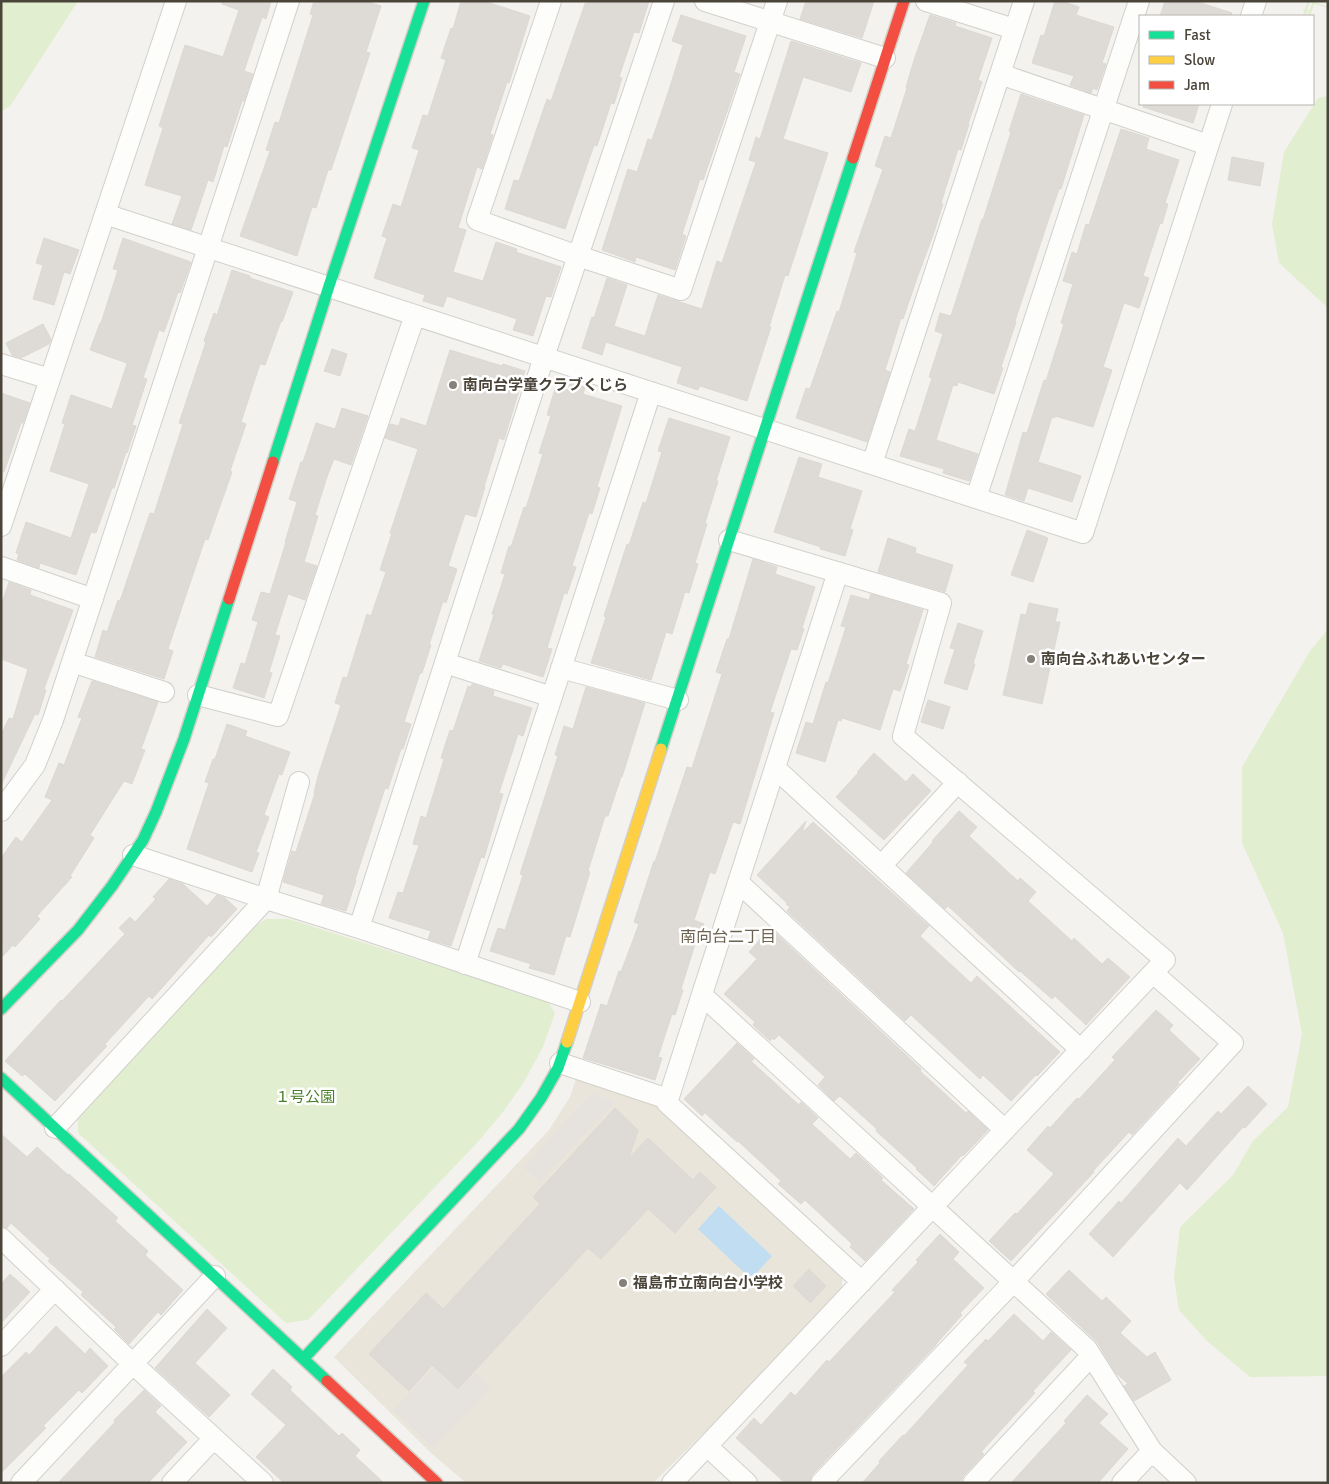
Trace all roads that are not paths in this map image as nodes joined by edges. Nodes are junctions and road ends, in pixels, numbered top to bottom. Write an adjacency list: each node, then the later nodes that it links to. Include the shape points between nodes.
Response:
1 (176, 1): 21 (street)
2 (288, 1): 22 (street)
3 (424, 1): 24 (street)
4 (551, 1): 23 (street, via 477,220)
5 (664, 1): 23 (street)
6 (705, 1): 14 (street)
7 (777, 1): 14 (street)
8 (904, 1): 16 (street)
9 (926, 1): 15 (street)
10 (1024, 1): 15 (street)
11 (1139, 1): 19 (street)
12 (1256, 1): 13 (street)
13 (1251, 15)
14 (770, 22): 16 (street); 23 (street, via 681,290)
15 (1014, 30): 17 (street)
16 (885, 58): 30 (street)
17 (1000, 74): 19 (street); 31 (street)
18 (1222, 105): 20 (street)
19 (1104, 109): 20 (street); 33 (street)
20 (1208, 145): 33 (street, via 1083,533)
21 (105, 214): 22 (street); 28 (street)
22 (208, 247): 24 (street); 38 (street)
23 (578, 256): 26 (street)
24 (329, 286): 25 (street); 43 (street)
25 (415, 314): 26 (street); 43 (street, via 278,716)
26 (544, 357): 29 (street); 40 (street)
27 (1, 364): 28 (street)
28 (50, 380): 32 (street)
29 (651, 392): 30 (street); 41 (street)
30 (765, 429): 31 (street); 35 (street)
31 (872, 464): 33 (street)
32 (9, 482): 34 (street)
33 (976, 498)
34 (1, 526)
35 (729, 540): 37 (street); 45 (street)
36 (1, 567): 38 (street)
37 (838, 572): 46 (street); 48 (street, via 941,603 903,736)
38 (93, 599): 39 (street)
39 (72, 662): 42 (street); 49 (street, via 35,765)
40 (445, 663): 44 (street); 54 (street)
41 (561, 668): 44 (street); 45 (street)
42 (164, 692)
43 (198, 695): 50 (street, via 156,812)
44 (552, 697): 55 (street)
45 (678, 700): 58 (street)
46 (775, 768): 51 (street); 52 (street)
47 (299, 782): 53 (street)
48 (958, 782): 51 (street); 56 (street, via 1165,960)
49 (1, 811)
50 (133, 855): 53 (street); 59 (street, via 78,930)
51 (881, 866): 60 (street)
52 (738, 882): 57 (street); 65 (street)
53 (266, 899): 54 (street); 64 (street)
54 (359, 928): 55 (street)
55 (465, 964): 58 (street)
56 (1153, 973): 60 (street); 70 (street, via 1233,1044)
57 (702, 995): 63 (street); 66 (street)
58 (580, 1002): 61 (street)
59 (1, 1009)
60 (1081, 1050): 65 (street)
61 (560, 1062): 63 (street); 74 (street, via 541,1098 518,1129)
62 (1, 1078): 64 (street)
63 (668, 1099): 69 (street, via 667,1103)
64 (55, 1128): 68 (street)
65 (1005, 1130): 66 (street)
66 (932, 1207): 69 (street); 70 (street)
67 (1, 1238): 71 (street)
68 (215, 1276): 74 (street); 75 (street)
69 (862, 1282): 77 (street)
70 (1013, 1282): 73 (street); 85 (street)
71 (55, 1289): 72 (street); 75 (street)
72 (1, 1346)
73 (1092, 1356): 78 (street); 86 (street)
74 (304, 1358): 82 (street)
75 (133, 1364): 76 (street); 79 (street)
76 (214, 1438): 80 (street); 81 (street)
77 (707, 1446): 83 (street); 84 (street)
78 (1152, 1451): 87 (street); 88 (street)
79 (22, 1483)
80 (172, 1483)
81 (263, 1483)
82 (437, 1483)
83 (672, 1483)
84 (747, 1483)
85 (821, 1483)
86 (973, 1483)
87 (1122, 1483)
88 (1186, 1483)

